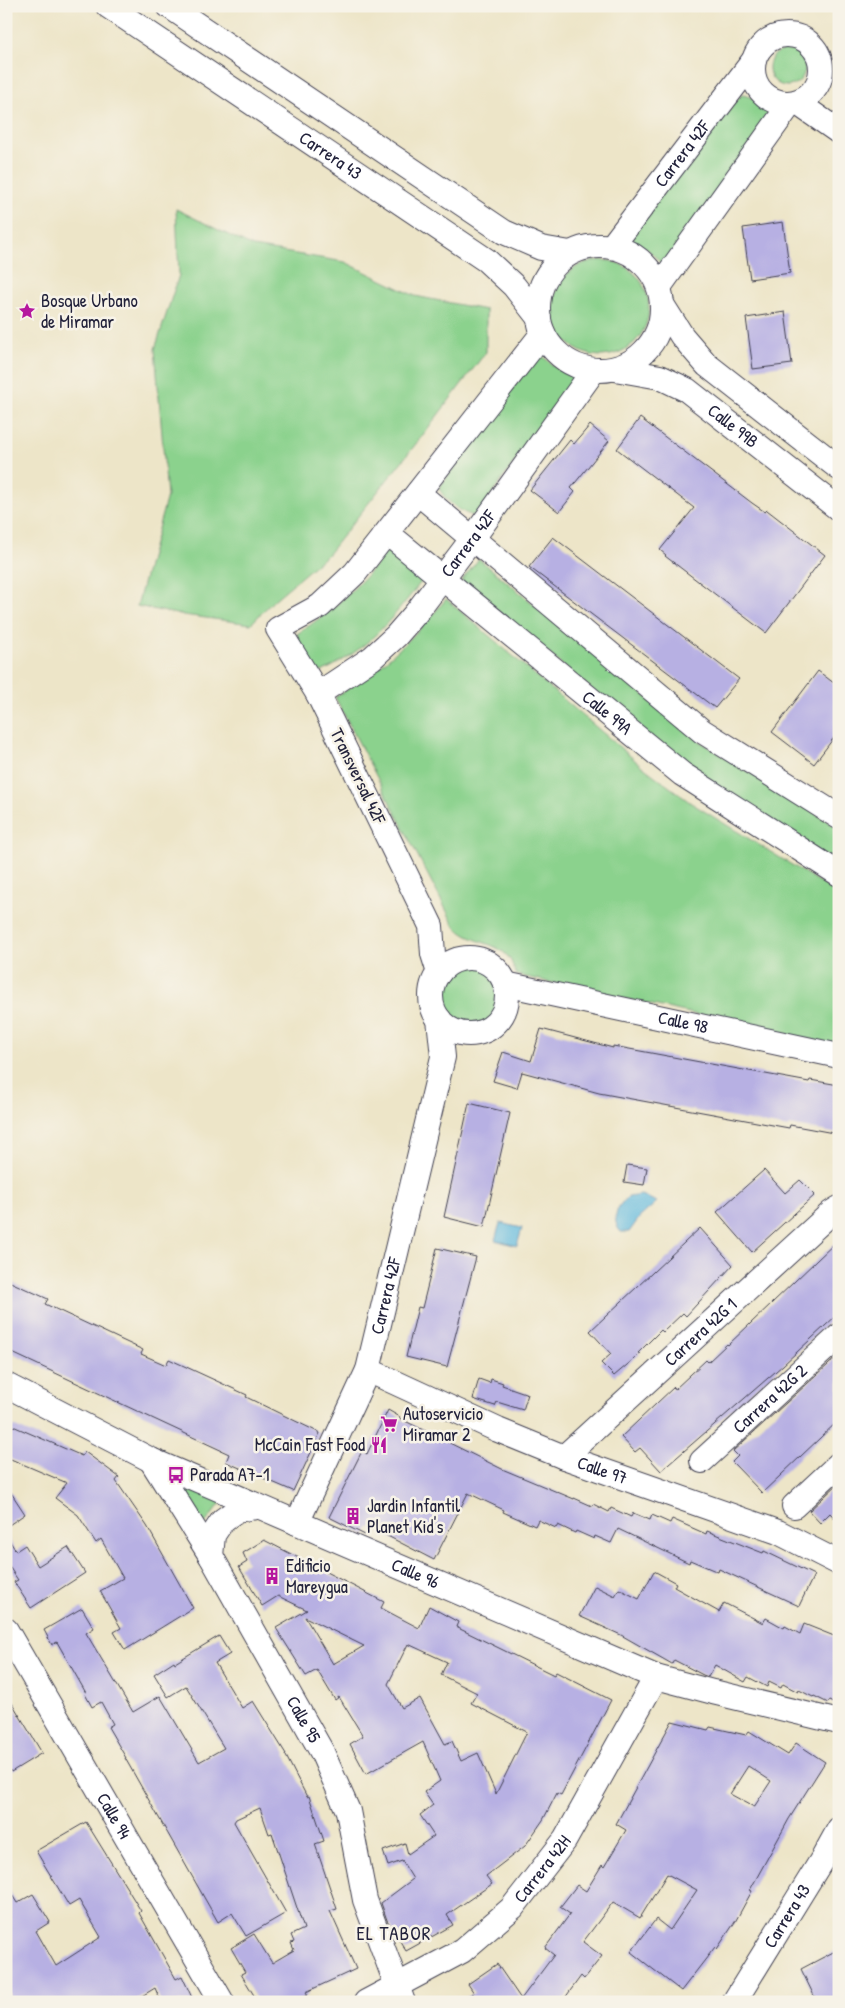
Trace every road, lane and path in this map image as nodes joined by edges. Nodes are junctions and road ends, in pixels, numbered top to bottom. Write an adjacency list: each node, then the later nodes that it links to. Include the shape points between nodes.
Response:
1 (108, 6): 11 (street, Carrera 43, via 486,260 514,286)
2 (169, 6): 9 (street, Carrera 43, via 504,232 541,248)
3 (805, 40): 4 (street); 5 (street, via 785,34 774,37 765,42); 6 (street, via 818,54 821,74 813,92)
4 (839, 53)
5 (754, 60): 6 (street, via 752,70 758,88 772,100); 8 (street, Carrera 42F)
6 (794, 102): 7 (street); 10 (street)
7 (839, 132)
8 (612, 246): 9 (street, via 590,246); 10 (street, via 632,254 649,268)
9 (570, 253): 11 (street, via 555,265 544,281 538,299)
10 (661, 297): 12 (street, via 660,327 650,346 634,360); 13 (street, Calle 99B, via 682,336 707,364)
11 (541, 326): 12 (street, via 555,351 573,364); 14 (street)
12 (604, 369): 15 (street, Calle 99B, via 660,377 687,390); 17 (street, Carrera 42F)
13 (839, 468)
14 (418, 493): 16 (street); 17 (street)
15 (839, 509)
16 (387, 533): 18 (street, Calle 99A); 19 (street, Transversal 42F, via 355,572 320,606 278,629)
17 (473, 538): 18 (street, Carrera 42F); 20 (street, via 702,731)
18 (443, 579): 19 (street, Carrera 42F, via 416,613 372,658); 21 (street, Calle 99A, via 682,774)
19 (318, 694): 22 (street, Transversal 42F)
20 (839, 817)
21 (839, 874)
22 (431, 926): 23 (street, Transversal 42F); 24 (street, Transversal 42F)
23 (466, 958): 24 (street, via 451,962); 25 (street, via 482,960 492,966)
24 (438, 973): 26 (street, via 431,1000)
25 (513, 992): 27 (street, via 502,1014 492,1025 479,1032); 28 (street, Calle 98)
26 (439, 1019): 27 (street, via 448,1028); 29 (street, Carrera 42F)
27 (464, 1033): 29 (street, Carrera 42F)
28 (839, 1056)
29 (443, 1057): 32 (street, Carrera 42F)
30 (839, 1208): 34 (street, Carrera 42G 1)
31 (839, 1336): 36 (street, Carrera 42G 2)
32 (368, 1370): 34 (street, Calle 97); 40 (street, Carrera 42F)
33 (6, 1385): 35 (street, Calle 96)
34 (564, 1457): 42 (street, Calle 97, via 778,1532)
35 (151, 1460): 39 (street, Calle 96); 41 (street, Calle 95)
36 (702, 1461)
37 (839, 1464): 38 (street)
38 (794, 1506)
39 (258, 1507): 40 (street, Calle 96); 41 (street, via 237,1510 223,1520 213,1534)
40 (297, 1523): 44 (street, Calle 96)
41 (211, 1556): 47 (street, Calle 95, via 322,1752 348,1811 365,1900)
42 (839, 1563)
43 (6, 1630): 48 (street, Calle 94)
44 (656, 1677): 45 (street, Calle 96); 47 (street, Carrera 42H, via 566,1840 512,1908 462,1951)
45 (839, 1722)
46 (839, 1829): 50 (street, Carrera 43)
47 (400, 1994): 49 (street, Carrera 42H)
48 (222, 2002)
49 (366, 2002)
50 (734, 2002)

